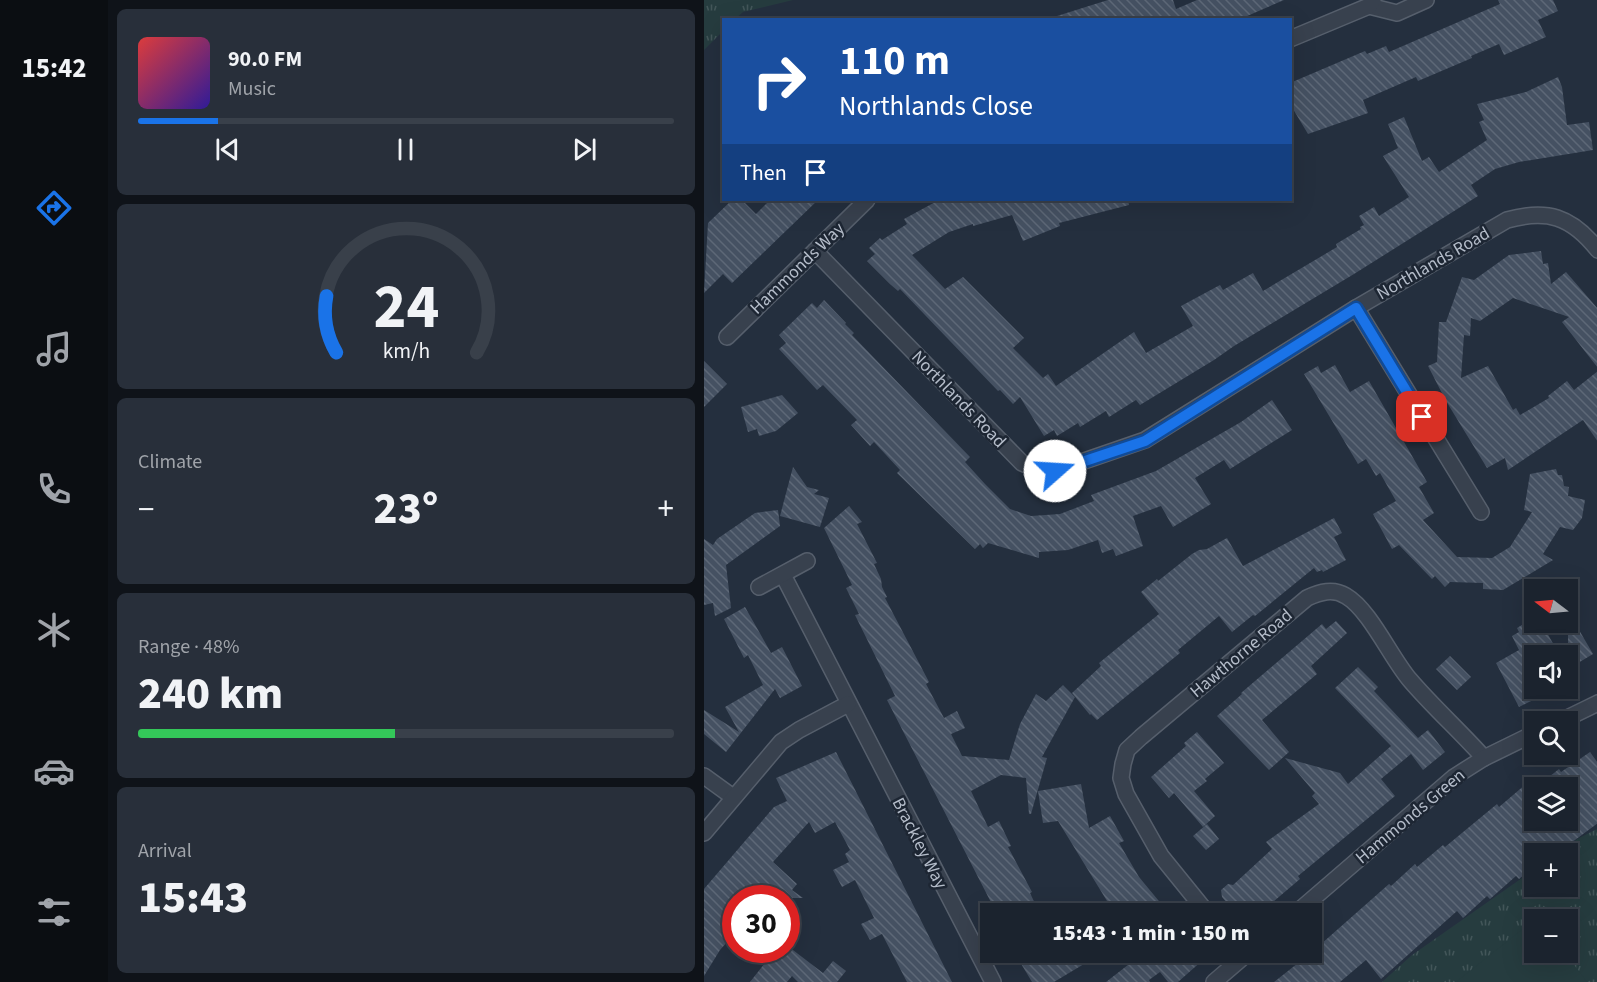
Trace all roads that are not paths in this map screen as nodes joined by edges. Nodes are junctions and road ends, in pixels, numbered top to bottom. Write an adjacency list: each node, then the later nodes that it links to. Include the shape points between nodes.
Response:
1 (1426, 0): 2 (street, via 1397,13)
2 (1371, 3): 3 (street)
3 (1292, 38)
4 (866, 201): 6 (street, Hammonds Way)
5 (1598, 250): 7 (street, Northlands Road, via 1584,233 1566,221 1528,214 1507,220)
6 (815, 251): 7 (street, Northlands Road, via 1022,463 1038,470 1055,471 1145,441); 8 (street, Hammonds Way)
7 (1356, 308): 9 (street)
8 (727, 337)
9 (1481, 512)
10 (807, 561): 11 (street)
11 (783, 575): 12 (street); 14 (street, Brackley Way)
12 (759, 587)
13 (1598, 703): 15 (street)
14 (848, 704): 19 (street, via 782,742); 24 (street, Brackley Way)
15 (1578, 713)
16 (1524, 738): 17 (street, Hammonds Green)
17 (1484, 758): 21 (street, Hawthorne Road, via 1411,681 1362,609 1332,591 1307,598 1141,737 1127,750 1122,764 1126,794 1161,856); 22 (street, Hammonds Green, via 1454,777)
18 (704, 777): 19 (street)
19 (734, 797): 20 (street)
20 (704, 833)
21 (1199, 903)
22 (1308, 903)
23 (1235, 963): 25 (street)
24 (993, 982)
25 (1214, 982)

